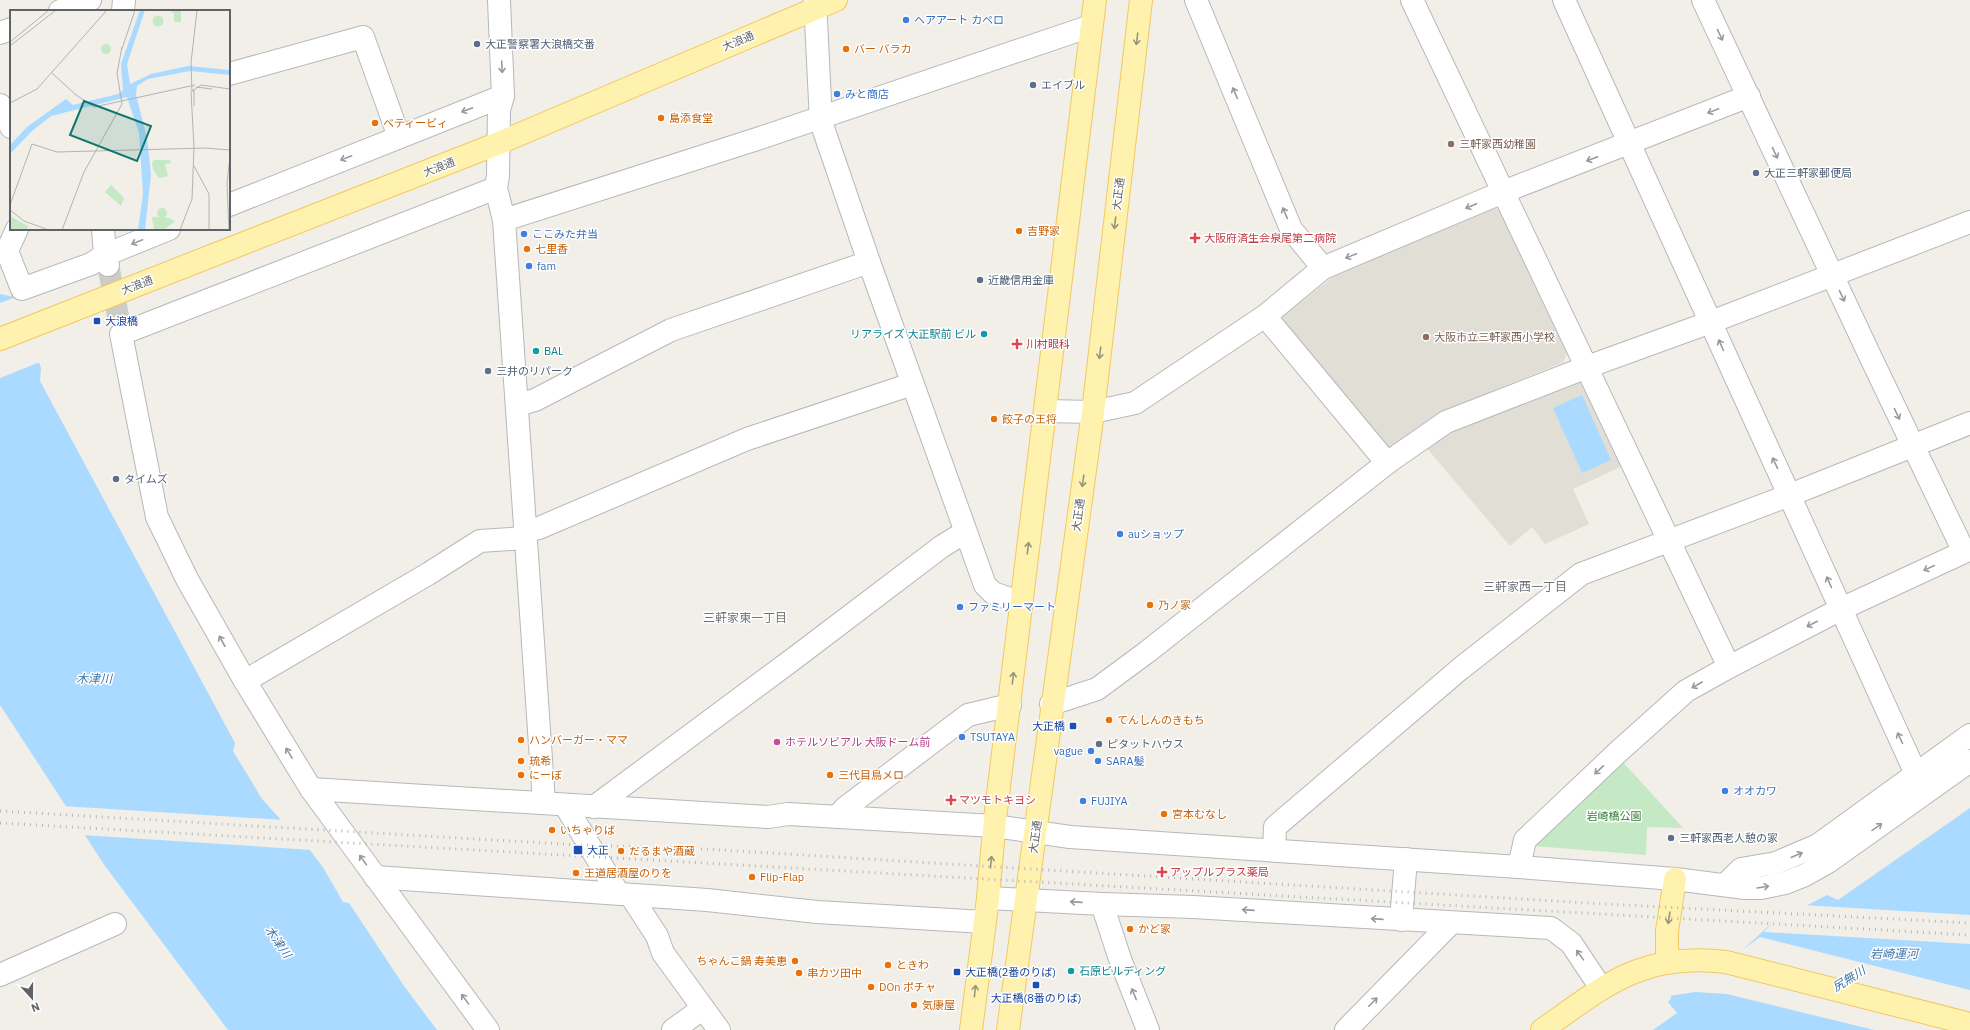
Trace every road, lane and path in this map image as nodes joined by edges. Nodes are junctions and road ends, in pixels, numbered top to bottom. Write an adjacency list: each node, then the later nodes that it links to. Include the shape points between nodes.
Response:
1 (90, 0): 12 (street)
2 (124, 0): 13 (street)
3 (499, 0): 18 (street, one-way to 18)
4 (836, 0): 11 (main road, 大浪通)
5 (1096, 0): 14 (main road)
6 (1141, 0): 45 (main road, 大正通, one-way to 45)
7 (1196, 0): 36 (street, one-way to 7, via 1291,228)
8 (1412, 0): 27 (street)
9 (1564, 0): 25 (street)
10 (1703, 0): 19 (street, one-way to 19)
11 (815, 4): 21 (street); 24 (main road, 大浪通)
12 (63, 10)
13 (123, 10)
14 (1092, 26): 21 (street); 44 (main road)
15 (10, 29): 16 (street)
16 (0, 33)
17 (230, 74): 23 (street, via 363,37)
18 (503, 96): 23 (street, one-way to 23); 24 (street, via 499,110)
19 (1749, 96): 25 (street, one-way to 25); 37 (street, one-way to 37)
20 (0, 105): 22 (street)
21 (821, 118): 29 (street); 35 (street)
22 (10, 125)
23 (399, 137): 28 (street, one-way to 28)
24 (499, 143): 26 (street); 40 (main road, 大浪通)
25 (1629, 144): 27 (street, one-way to 27); 39 (street)
26 (496, 188): 29 (street); 57 (street, one-way to 26, via 187,579 157,517 121,330)
27 (1503, 192): 36 (street, one-way to 36); 41 (street)
28 (230, 205)
29 (504, 220): 43 (street)
30 (1970, 222): 37 (street)
31 (17, 230): 34 (street, via 7,251 22,289)
32 (103, 230): 34 (street)
33 (167, 230): 34 (street, one-way to 34)
34 (107, 260)
35 (869, 262): 42 (street); 43 (street, via 672,330 535,400)
36 (1323, 268): 38 (street)
37 (1832, 275): 39 (street); 47 (street, one-way to 47)
38 (1265, 316): 45 (street, via 1135,403); 48 (street)
39 (1711, 322): 41 (street); 49 (street, one-way to 39)
40 (0, 339)
41 (1587, 366): 48 (street, via 1446,422); 53 (street)
42 (912, 384): 50 (street); 51 (street, via 747,439)
43 (518, 405): 51 (street)
44 (1046, 411): 45 (street); 54 (main road, one-way to 44)
45 (1092, 412): 58 (main road, 大正通, one-way to 58)
46 (1970, 423): 47 (street)
47 (1912, 445): 49 (street); 52 (street)
48 (1387, 463): 58 (street, via 1097,689)
49 (1790, 496): 53 (street); 55 (street, one-way to 49)
50 (965, 532): 54 (street, via 985,585 993,593); 65 (street, via 941,547)
51 (525, 534): 57 (street, via 480,541); 64 (street)
52 (1962, 534): 55 (street, one-way to 55, via 1964,552)
53 (1670, 541): 56 (street); 69 (street, via 1581,574 1460,670 1275,827)
54 (1022, 603): 59 (main road, one-way to 54)
55 (1841, 609): 56 (street, one-way to 56); 62 (street, one-way to 55)
56 (1729, 667): 71 (street, one-way to 71, via 1686,692 1551,815 1525,840)
57 (245, 681): 63 (street, one-way to 57)
58 (1051, 704): 68 (main road, 大正通)
59 (1010, 705): 66 (street, via 968,715 845,808); 67 (main road)
60 (1970, 735): 62 (street)
61 (1970, 761): 74 (street, one-way to 61, via 1761,888 1785,883 1805,875 1828,862)
62 (1916, 774): 74 (street, one-way to 62, via 1741,869 1776,863 1818,845)
63 (311, 789): 64 (street); 72 (street, one-way to 63)
64 (554, 804): 65 (street); 75 (street)
65 (594, 807): 66 (street, via 768,817 788,814)
66 (837, 817): 67 (street)
67 (994, 826): 68 (street); 76 (main road, one-way to 67)
68 (1036, 832): 69 (street, via 1070,837); 77 (main road, 大正通)
69 (1274, 849): 70 (street)
70 (1406, 860): 71 (street); 79 (street)
71 (1519, 867): 73 (street)
72 (375, 877): 75 (street); 88 (street, one-way to 72)
73 (1675, 879): 74 (street); 83 (main road, one-way to 83, via 1667,931)
74 (1725, 885)
75 (625, 895): 80 (street, via 707,900 817,912); 86 (street, via 657,936 663,953)
76 (988, 898): 77 (street); 80 (main road)
77 (1025, 899): 78 (street, one-way to 77); 92 (main road, 大正通)
78 (1102, 904): 79 (street, one-way to 78); 93 (street, one-way to 78)
79 (1401, 920): 81 (street)
80 (984, 922): 91 (main road, one-way to 80)
81 (1451, 923): 85 (street, one-way to 81, via 1571,943 1551,928); 94 (street, one-way to 81)
82 (116, 924): 84 (street)
83 (1667, 961): 85 (main road, via 1639,969); 87 (main road, via 1705,959 1726,962)
84 (0, 975)
85 (1601, 988): 95 (main road)
86 (702, 1009): 89 (street); 90 (street)
87 (1970, 1024)
88 (488, 1030)
89 (673, 1030)
90 (719, 1030)
91 (971, 1030)
92 (1008, 1030)
93 (1148, 1030)
94 (1346, 1030)
95 (1542, 1030)

